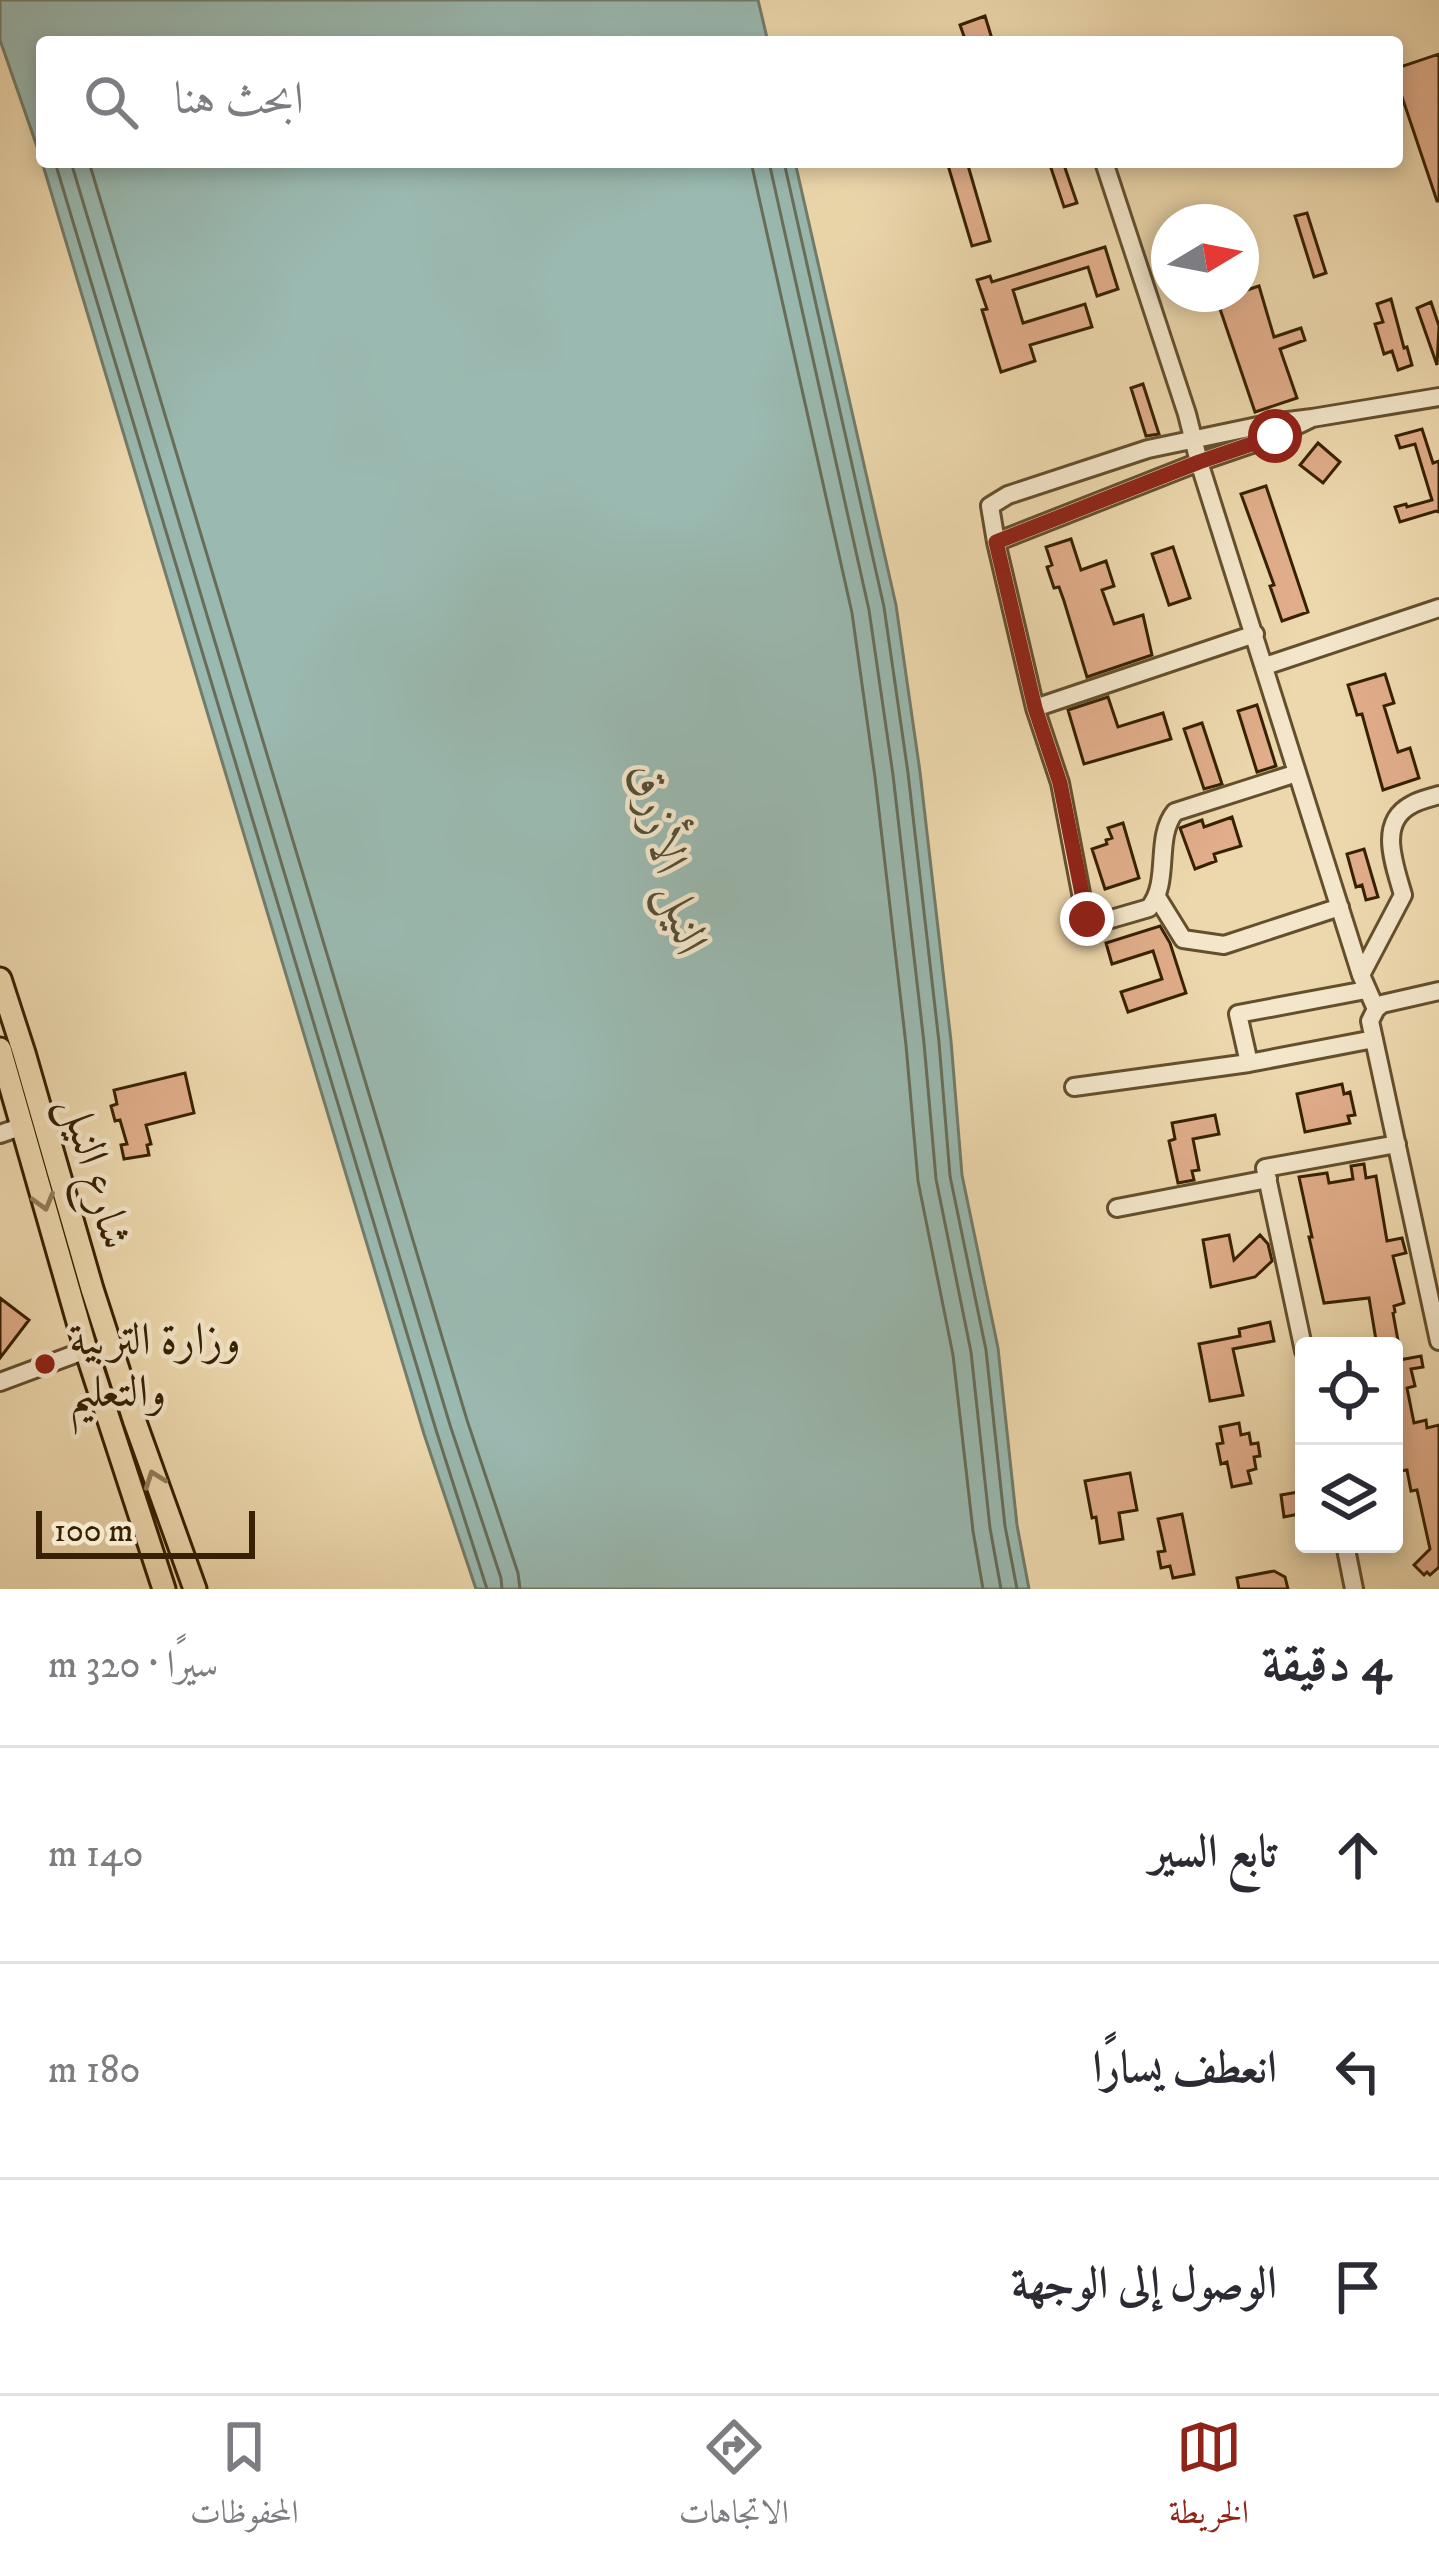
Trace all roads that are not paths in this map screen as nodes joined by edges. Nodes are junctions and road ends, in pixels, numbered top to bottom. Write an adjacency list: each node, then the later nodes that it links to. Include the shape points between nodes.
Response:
1 (1106, 168): 4 (street)
2 (1439, 397): 3 (street)
3 (1312, 418): 4 (street); 5 (street)
4 (1192, 438): 5 (street); 6 (street, via 992,502)
5 (1199, 462): 6 (street); 8 (street)
6 (996, 542): 10 (street)
7 (1439, 608): 9 (street)
8 (1255, 634): 9 (street); 10 (street)
9 (1265, 667): 11 (street)
10 (1035, 708): 13 (street, via 1060,783 1087,919 1118,919)
11 (1298, 772): 13 (street, via 1175,812); 14 (street)
12 (1439, 795): 16 (street, via 1412,804 1394,825 1390,849 1402,895)
13 (1157, 897): 14 (street, via 1184,939 1217,946)
14 (1340, 907): 16 (street)
15 (0, 980): 33 (main road, شارع النيل, one-way to 15)
16 (1363, 982): 18 (street); 21 (street, via 1238,1014)
17 (1439, 991): 18 (street)
18 (1376, 1009): 19 (street)
19 (1375, 1039): 21 (street); 25 (street)
20 (0, 1049): 23 (main road, شارع النيل)
21 (1249, 1063): 22 (street)
22 (1074, 1087)
23 (22, 1126): 24 (street); 30 (main road, شارع النيل, one-way to 30)
24 (0, 1134)
25 (1397, 1144): 26 (street, via 1265,1168); 29 (street)
26 (1268, 1179): 27 (street); 28 (street)
27 (1118, 1208)
28 (1301, 1337)
29 (1439, 1341)
30 (86, 1350): 31 (street); 34 (main road, شارع النيل)
31 (0, 1382)
32 (1347, 1553): 35 (street)
33 (187, 1586)
34 (164, 1589)
35 (1354, 1589)

